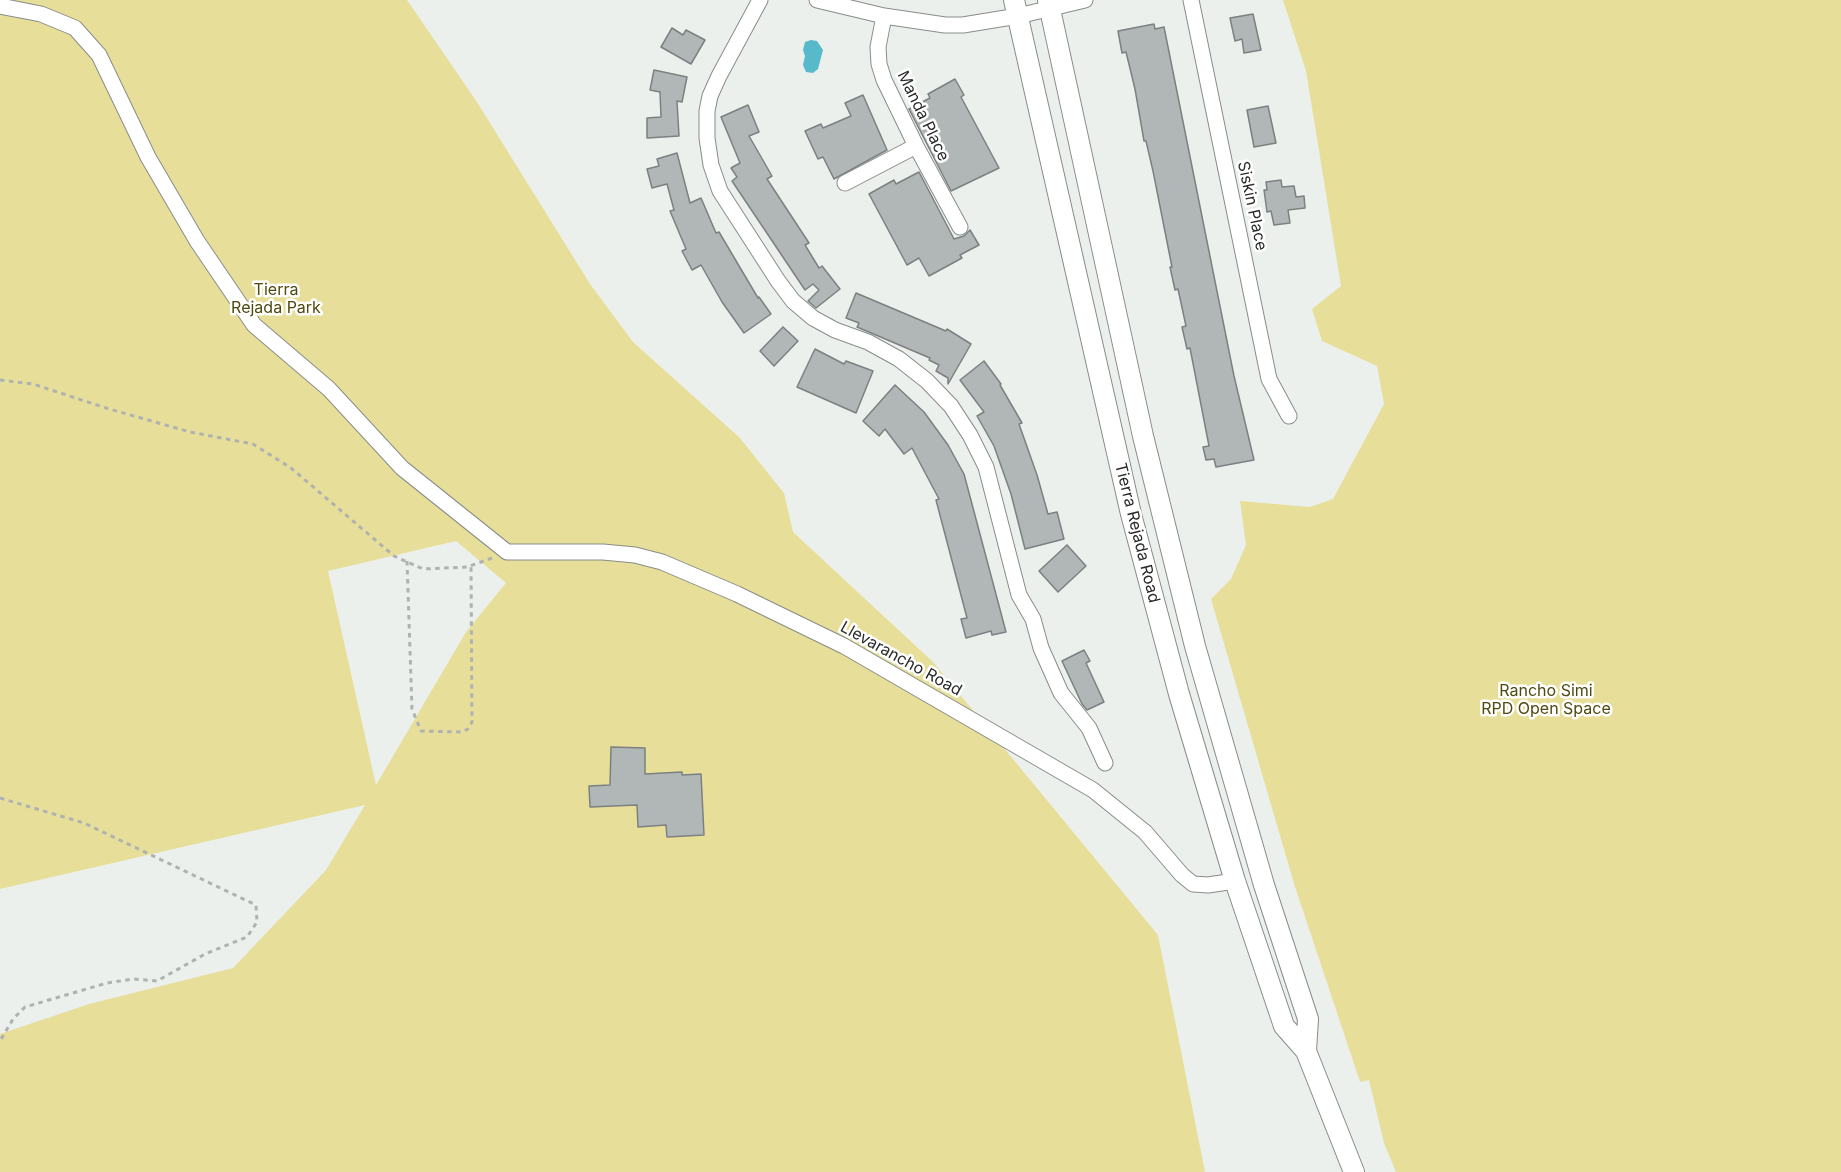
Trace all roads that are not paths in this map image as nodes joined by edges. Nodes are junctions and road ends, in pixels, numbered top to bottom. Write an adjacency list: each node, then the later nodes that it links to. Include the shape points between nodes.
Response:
1 (760, 0): 13 (street, via 710,96 707,138 720,190 794,301 813,318 899,359 951,406 986,466 1019,596 1033,620 1041,648 1061,693 1089,728)
2 (817, 0): 8 (street)
3 (1084, 0): 5 (street)
4 (1191, 0): 12 (street, Siskin Place, via 1269,378)
5 (1049, 4): 7 (street); 15 (main road, Tierra Rejada Road, via 1143,436 1192,635 1263,885 1308,1019)
6 (0, 6): 14 (street, Llevarancho Road, via 41,14 75,28 99,55 148,157 197,241 254,325 329,389 402,468 507,552 635,555 663,562 737,594 844,646 1093,790 1145,832 1193,884)
7 (1016, 8): 8 (street, via 963,25); 14 (main road, Tierra Rejada Road, via 1131,514)
8 (884, 16): 9 (street, Manda Place, via 879,64)
9 (916, 146): 10 (street); 11 (street, Manda Place)
10 (844, 183)
11 (960, 227)
12 (1289, 416)
13 (1105, 763)
14 (1235, 881): 15 (main road, Tierra Rejada Road, via 1284,1026)
15 (1306, 1051): 16 (main road, Tierra Rejada Road)
16 (1354, 1172)

